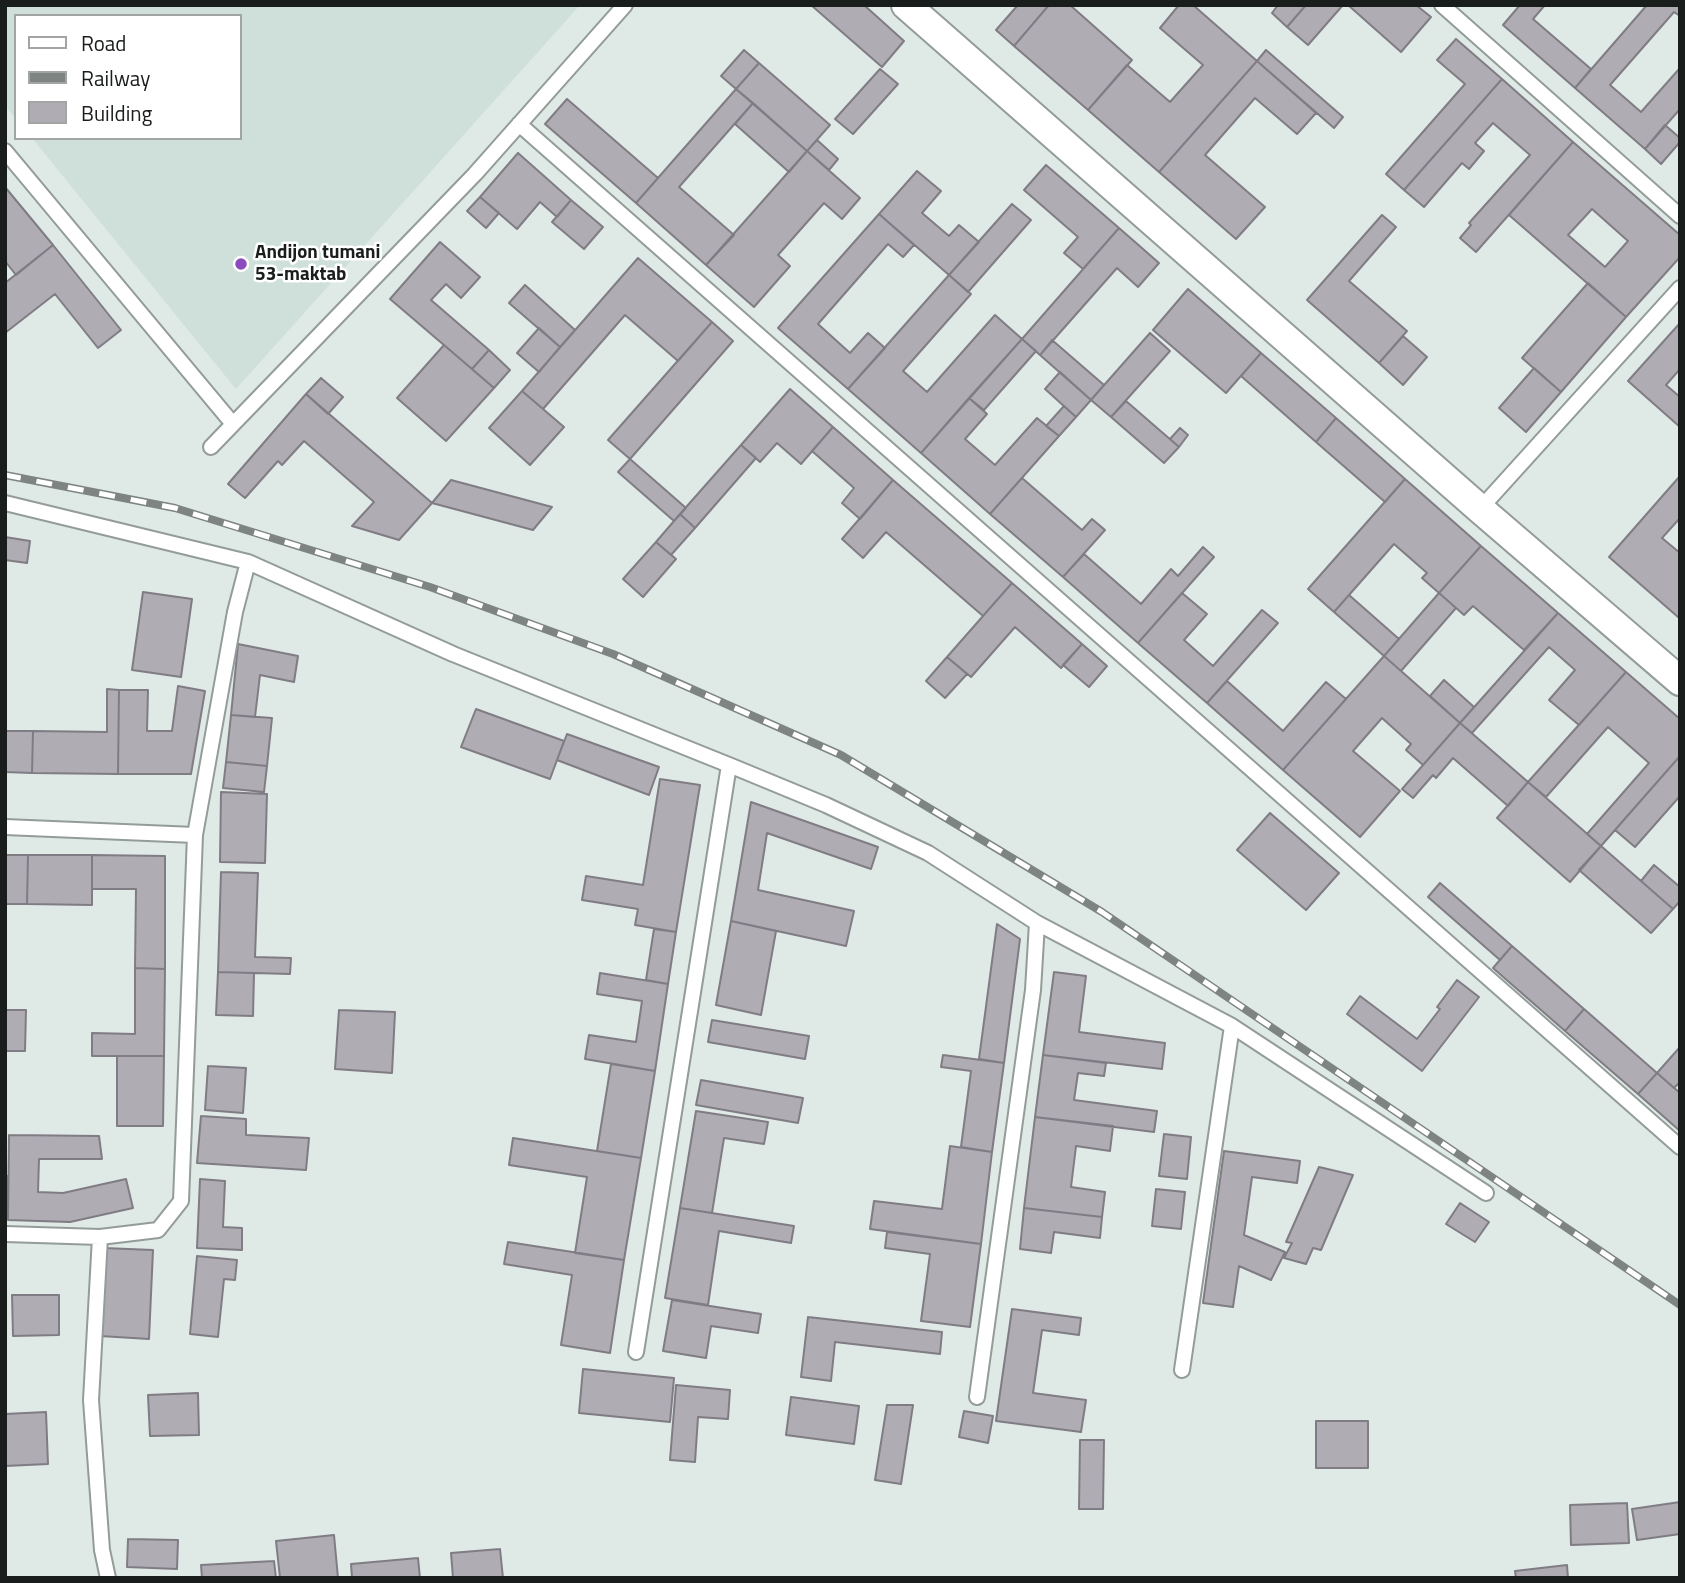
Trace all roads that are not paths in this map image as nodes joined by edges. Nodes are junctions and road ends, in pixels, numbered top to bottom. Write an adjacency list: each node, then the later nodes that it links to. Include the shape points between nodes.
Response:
1 (625, 5): 4 (lane)
2 (906, 5): 11 (street)
3 (1442, 5): 6 (lane)
4 (519, 124): 8 (lane); 19 (lane)
5 (5, 151): 8 (lane)
6 (1680, 216)
7 (1680, 288): 11 (lane)
8 (233, 424): 9 (lane)
9 (211, 447)
10 (5, 503): 12 (lane)
11 (1480, 509): 13 (street)
12 (248, 562): 14 (lane, via 453,654); 16 (lane)
13 (1680, 681)
14 (729, 765): 17 (lane, via 928,853); 23 (lane)
15 (5, 827): 16 (lane)
16 (195, 835): 22 (lane, via 181,1201 158,1230)
17 (1037, 923): 18 (lane); 25 (lane, via 1033,990)
18 (1232, 1026): 20 (lane); 24 (lane)
19 (1680, 1147)
20 (1486, 1193)
21 (5, 1234): 22 (lane)
22 (100, 1237): 26 (lane, via 91,1400)
23 (636, 1352)
24 (1182, 1370)
25 (977, 1397)
26 (108, 1578)

